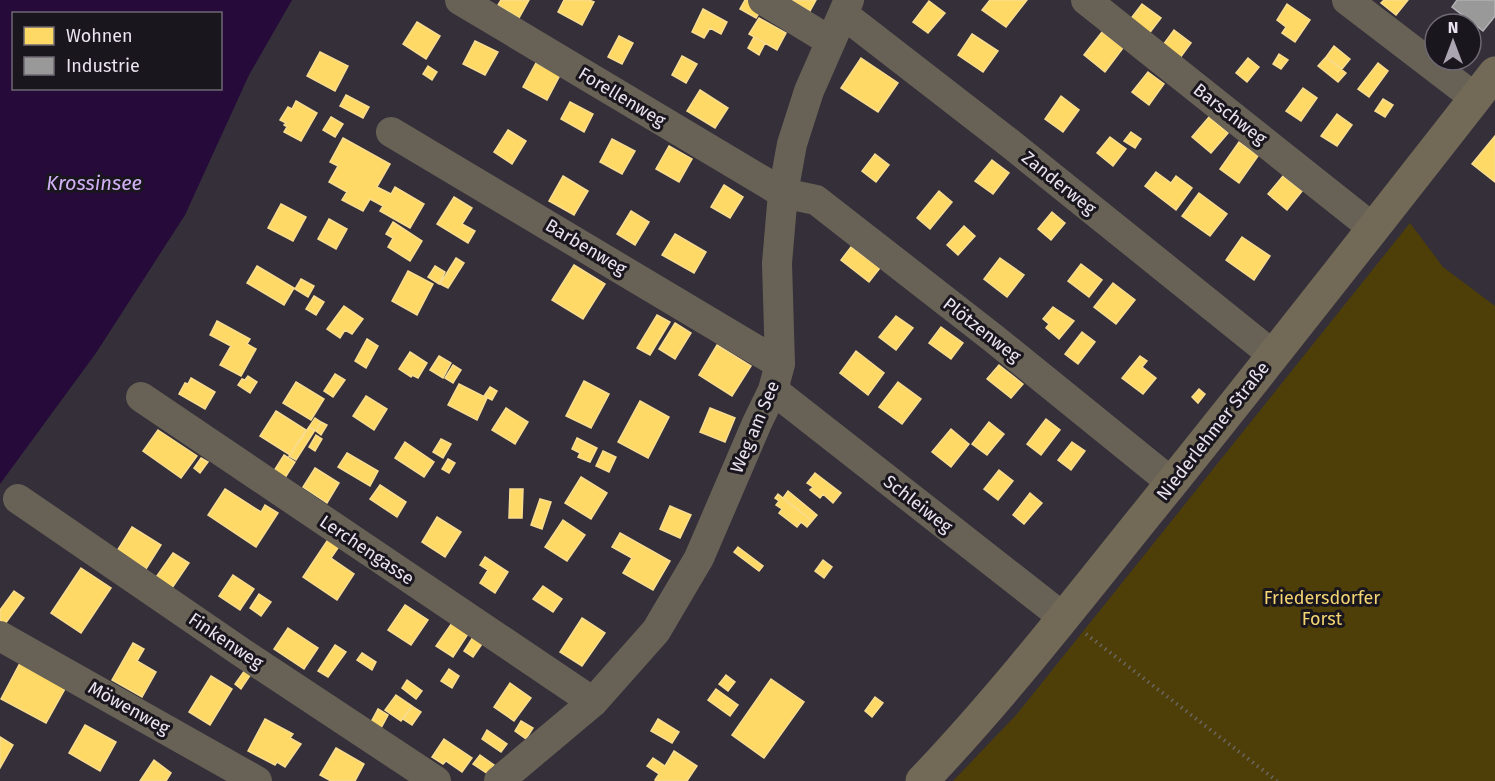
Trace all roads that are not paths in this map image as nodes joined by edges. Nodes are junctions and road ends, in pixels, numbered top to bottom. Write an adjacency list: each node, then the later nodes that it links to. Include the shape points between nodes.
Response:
1 (460, 0): 10 (lane, Forellenweg)
2 (763, 0): 6 (lane)
3 (1086, 0): 11 (lane, Barschweg)
4 (1347, 0): 8 (lane)
5 (846, 7): 6 (lane, Weg am See); 12 (lane, Zanderweg)
6 (830, 41): 10 (lane, Weg am See, via 792,144)
7 (1495, 73): 8 (main road, Niederlehmer Straße)
8 (1475, 98): 11 (main road, Niederlehmer Straße)
9 (390, 132): 13 (lane, Barbenweg)
10 (783, 193): 13 (lane, Weg am See, via 777,263); 15 (lane, Plötzenweg, via 816,200)
11 (1374, 229): 12 (main road, Niederlehmer Straße)
12 (1273, 355): 15 (main road, Niederlehmer Straße)
13 (777, 377): 17 (lane, Schleiweg); 19 (lane, Weg am See, via 699,558 656,631)
14 (141, 397): 19 (lane, Lerchengasse)
15 (1172, 483): 17 (main road, Niederlehmer Straße)
16 (18, 499): 21 (lane, Finkenweg)
17 (1064, 618): 23 (main road, Niederlehmer Straße)
18 (0, 636): 20 (lane, Möwenweg)
19 (593, 702): 22 (lane, Weg am See)
20 (258, 781)
21 (436, 781)
22 (499, 781)
23 (922, 781)

